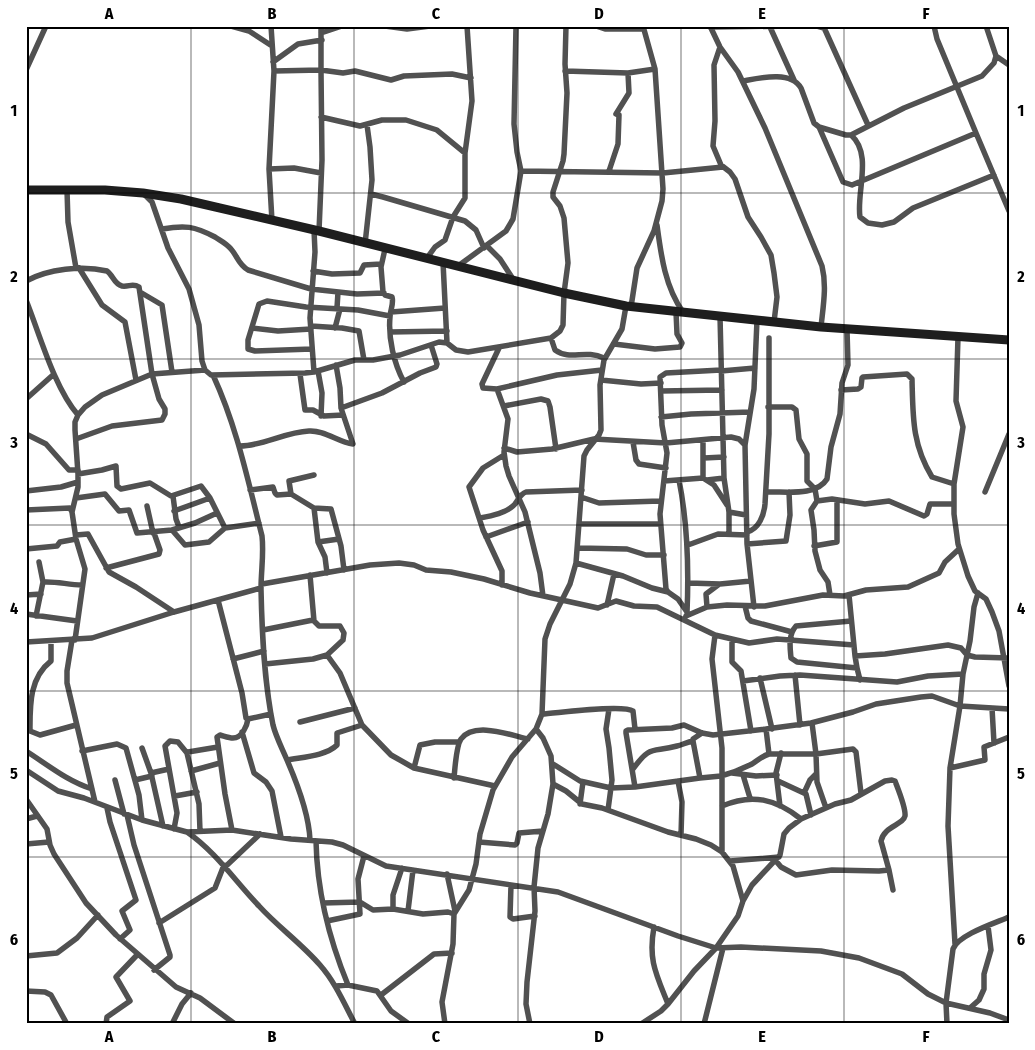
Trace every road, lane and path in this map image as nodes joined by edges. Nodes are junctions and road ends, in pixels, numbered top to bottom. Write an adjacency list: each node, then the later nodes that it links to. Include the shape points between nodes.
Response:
1 (46, 26): 26 (street)
2 (231, 26): 20 (street, via 249,31)
3 (271, 26): 20 (street)
4 (342, 26): 19 (street)
5 (384, 26): 6 (street, via 407,29)
6 (430, 26)
7 (467, 26): 31 (street)
8 (516, 26): 44 (street, via 514,124)
9 (566, 26): 29 (street)
10 (596, 26): 18 (street, via 605,29)
11 (796, 26): 16 (street)
12 (817, 26): 17 (street)
13 (934, 26): 34 (street)
14 (986, 26): 22 (street)
15 (710, 27): 16 (street); 21 (street)
16 (770, 27): 32 (street)
17 (824, 27): 37 (street)
18 (644, 28): 25 (street)
19 (321, 33): 23 (street); 27 (street)
20 (272, 46): 23 (street)
21 (720, 47): 33 (street); 42 (street, via 714,65 716,121 713,140 718,161)
22 (996, 56): 24 (street); 34 (street, via 982,76)
23 (273, 62): 28 (street)
24 (1009, 65)
25 (655, 69): 30 (street); 48 (street)
26 (26, 70)
27 (321, 70): 28 (street); 31 (street, via 355,71 391,80 404,76 452,74); 35 (street)
28 (274, 71): 43 (street)
29 (565, 71): 30 (street); 46 (street, via 564,154)
30 (628, 73): 45 (street, via 630,91 617,114 618,144)
31 (471, 78): 41 (street, via 471,115)
32 (794, 80): 33 (street, via 763,77); 38 (street, via 801,88 814,123)
33 (743, 82): 87 (street, via 822,266)
34 (956, 88): 37 (street); 39 (street)
35 (321, 117): 36 (street, via 352,125); 47 (street)
36 (367, 125): 41 (street, via 382,120 406,120 437,130); 54 (street)
37 (868, 125): 40 (street)
38 (819, 127): 40 (street); 50 (street, via 843,182 852,185)
39 (976, 133): 49 (street); 50 (street)
40 (851, 135): 50 (street, via 860,149)
41 (465, 153): 56 (street, via 465,198)
42 (723, 167): 48 (street); 86 (street, via 735,179 748,217 771,255 777,297)
43 (269, 169): 47 (street, via 294,168); 57 (street)
44 (521, 171): 46 (street); 62 (street, via 512,223)
45 (609, 171): 46 (street); 48 (street)
46 (559, 172): 76 (street, via 553,197 563,213 568,248)
47 (322, 173): 60 (street)
48 (663, 173): 58 (street, via 662,201)
49 (994, 175): 50 (street, via 913,208 894,222 882,225 868,223 860,217 858,207); 55 (street)
50 (862, 181)
51 (26, 190): 52 (street)
52 (67, 190): 53 (street); 68 (street, via 68,222)
53 (143, 193): 57 (street, via 216,206); 59 (street, via 152,202)
54 (371, 194): 56 (street); 61 (street)
55 (1009, 211)
56 (453, 217): 62 (street, via 474,228); 64 (street, via 445,240)
57 (272, 222): 60 (street)
58 (656, 222): 78 (street, via 637,268); 82 (street, via 663,267)
59 (162, 229): 72 (street, via 182,227 201,230 226,243 241,266 248,270); 108 (street, via 189,288)
60 (317, 231): 61 (street); 69 (street)
61 (365, 244): 63 (street)
62 (486, 247): 67 (street); 70 (street, via 500,259)
63 (385, 249): 64 (street); 66 (street)
64 (427, 258): 65 (street)
65 (443, 262): 67 (street); 81 (street)
66 (381, 264): 69 (street, via 364,265 360,274); 75 (street)
67 (458, 266): 70 (street)
68 (78, 268): 71 (street, via 50,272); 73 (street, via 107,270 117,283 136,285); 117 (street, via 102,305 125,322)
69 (314, 271): 72 (street)
70 (513, 279): 76 (street)
71 (26, 281)
72 (311, 289): 74 (street); 79 (street)
73 (140, 292): 111 (street, via 162,304); 114 (street)
74 (338, 292): 75 (street); 80 (street)
75 (384, 293): 83 (street, via 392,299)
76 (564, 293): 78 (street); 95 (street, via 563,325 560,332)
77 (26, 300): 113 (street)
78 (629, 306): 82 (street); 99 (street)
79 (310, 307): 80 (street); 88 (street, via 264,301 257,307); 89 (street)
80 (338, 308): 83 (street); 90 (street)
81 (445, 308): 83 (street); 92 (street)
82 (680, 312): 84 (street); 99 (street, via 677,334 682,344 680,347 655,349)
83 (390, 314): 93 (street)
84 (720, 316): 85 (street); 110 (street)
85 (757, 320): 86 (street); 107 (street)
86 (774, 322): 87 (street)
87 (821, 327): 91 (street)
88 (252, 328): 89 (street, via 278,331); 102 (street, via 247,348 250,351)
89 (311, 328): 90 (street); 102 (street)
90 (334, 328): 105 (street, via 359,331)
91 (847, 329): 94 (street); 123 (street, via 848,365)
92 (447, 331): 93 (street); 98 (street)
93 (390, 332): 103 (street)
94 (958, 336): 97 (street); 156 (street, via 956,401 963,427)
95 (551, 338): 101 (street); 104 (street, via 555,350 562,354 593,354)
96 (769, 338): 127 (street)
97 (1009, 340)
98 (447, 343): 100 (street); 101 (street, via 464,352)
99 (614, 344): 104 (street)
100 (430, 345): 103 (street); 119 (street, via 436,366)
101 (500, 348): 121 (street, via 482,384 483,388)
102 (312, 349): 112 (street)
103 (395, 356): 105 (street); 119 (street)
104 (604, 358): 109 (street)
105 (364, 360): 106 (street)
106 (336, 365): 112 (street); 128 (street)
107 (755, 368): 110 (street); 129 (street)
108 (206, 370): 111 (street); 116 (street)
109 (602, 370): 118 (street); 121 (street, via 557,375)
110 (721, 370): 120 (street, via 664,373 660,376); 122 (street)
111 (172, 372): 114 (street)
112 (316, 372): 115 (street); 132 (street, via 322,393)
113 (54, 374): 125 (street); 131 (street)
114 (152, 374): 117 (street); 137 (street, via 165,409 162,420 116,425)
115 (300, 374): 116 (street); 132 (street, via 305,410)
116 (213, 375): 143 (street, via 226,402)
117 (136, 380): 131 (street, via 102,395)
118 (600, 380): 120 (street); 138 (street, via 600,430)
119 (404, 382): 128 (street)
120 (660, 383): 124 (street)
121 (497, 389): 126 (street)
122 (722, 390): 124 (street); 130 (street)
123 (841, 390): 156 (street, via 859,388 863,377 910,376 914,434 928,471 937,480); 157 (street, via 827,479)
124 (661, 391): 133 (street)
125 (26, 399)
126 (504, 406): 144 (street, via 541,399 548,402); 145 (street, via 508,420)
127 (768, 407): 157 (street, via 795,409 799,439 807,454 807,481); 160 (street)
128 (342, 412): 132 (street); 143 (street, via 353,444 314,430 292,433 252,446)
129 (750, 412): 130 (street); 142 (street)
130 (723, 414): 133 (street); 136 (street)
131 (78, 415): 137 (street)
132 (321, 416)
133 (661, 417): 141 (street)
134 (26, 434): 149 (street, via 46,444 69,470)
135 (1009, 434): 162 (street)
136 (723, 438): 139 (street); 142 (street, via 736,438); 146 (street)
137 (76, 439): 149 (street)
138 (596, 439): 140 (street); 144 (street); 164 (street, via 585,453)
139 (703, 440): 141 (street); 147 (street)
140 (633, 442): 141 (street); 148 (street, via 638,464)
141 (666, 443): 148 (street)
142 (745, 445): 180 (street)
143 (240, 446): 158 (street)
144 (556, 449): 145 (street)
145 (504, 451): 168 (street, via 509,476); 181 (street, via 470,485 474,507)
146 (724, 457): 147 (street); 151 (street)
147 (704, 458): 152 (street)
148 (666, 468): 154 (street)
149 (78, 472): 155 (street); 165 (street, via 116,466 120,489 151,484)
150 (314, 475): 163 (street, via 289,481)
151 (724, 478): 152 (street); 175 (street)
152 (705, 479): 153 (street); 175 (street, via 715,487)
153 (679, 480): 154 (street); 197 (street)
154 (664, 481): 170 (street)
155 (78, 482): 159 (street); 166 (street)
156 (954, 484): 172 (street)
157 (815, 489): 161 (street); 171 (street)
158 (250, 490): 163 (street, via 272,486 278,496); 183 (street)
159 (26, 491)
160 (766, 492): 161 (street); 190 (street, via 759,523)
161 (789, 492): 196 (street, via 786,541)
162 (985, 492)
163 (291, 494): 174 (street)
164 (581, 494): 168 (street, via 526,492); 170 (street, via 599,503); 184 (street)
165 (173, 496): 167 (street, via 201,486); 177 (street)
166 (76, 498): 178 (street); 189 (street, via 105,494 119,511 129,510 137,533)
167 (210, 498): 177 (street); 179 (street)
168 (520, 498): 181 (street, via 514,506); 182 (street)
169 (837, 500): 171 (street); 172 (street, via 865,504 889,501 924,516 930,504); 198 (street, via 838,542)
170 (660, 501): 185 (street)
171 (817, 501): 198 (street, via 811,510)
172 (954, 504): 201 (street)
173 (146, 506): 189 (street)
174 (314, 508): 194 (street, via 332,509); 195 (street)
175 (729, 509): 180 (street); 191 (street)
176 (26, 510): 178 (street, via 70,508)
177 (174, 511): 186 (street)
178 (72, 512): 192 (street)
179 (217, 513): 186 (street); 187 (street)
180 (746, 515): 190 (street)
181 (480, 518): 193 (street)
182 (528, 522): 193 (street); 223 (street)
183 (259, 523): 187 (street); 216 (street, via 264,550)
184 (580, 524): 185 (street); 199 (street)
185 (660, 524): 202 (street)
186 (179, 527): 188 (street)
187 (225, 528): 188 (street, via 209,542 185,546)
188 (172, 530): 189 (street)
189 (154, 533): 205 (street, via 159,554)
190 (747, 533): 191 (street); 196 (street)
191 (729, 534): 197 (street, via 714,535)
192 (76, 537): 200 (street, via 57,546); 205 (street, via 89,534); 215 (street, via 85,568)
193 (486, 537): 213 (street, via 502,571)
194 (339, 539): 195 (street); 206 (street)
195 (318, 542): 207 (street, via 325,557)
196 (747, 544): 210 (street)
197 (688, 545): 212 (street)
198 (814, 546): 221 (street)
199 (578, 548): 202 (street, via 627,549 646,555); 204 (street)
200 (26, 549)
201 (960, 549): 218 (street, via 968,576); 222 (street, via 945,562 939,573 912,586 866,590)
202 (664, 555): 217 (street)
203 (40, 562): 211 (street)
204 (576, 563): 208 (street); 225 (street)
205 (106, 568): 230 (street)
206 (344, 570): 207 (street); 213 (street, via 399,563)
207 (327, 573): 209 (street)
208 (614, 574): 217 (street); 226 (street)
209 (310, 575): 216 (street); 235 (street)
210 (751, 581): 214 (street); 229 (street)
211 (43, 582): 215 (street); 219 (street)
212 (688, 583): 214 (street); 232 (street)
213 (502, 584): 223 (street)
214 (720, 584): 228 (street, via 706,594)
215 (82, 585): 234 (street)
216 (262, 586): 224 (street); 237 (street)
217 (668, 592): 232 (street, via 678,599)
218 (978, 593): 248 (street); 250 (street, via 986,599 992,612)
219 (41, 594): 220 (street); 233 (street)
220 (26, 595)
221 (830, 595): 222 (street); 229 (street)
222 (849, 595): 236 (street)
223 (543, 596): 225 (street)
224 (218, 600): 230 (street); 251 (street)
225 (563, 600): 226 (street, via 598,608); 266 (street, via 545,639)
226 (607, 605): 232 (street, via 617,601)
227 (745, 606): 228 (street); 229 (street); 238 (street, via 751,621)
228 (707, 607): 232 (street)
229 (754, 607)
230 (174, 612): 241 (street, via 102,636)
231 (26, 614): 233 (street)
232 (685, 615): 239 (street)
233 (36, 616): 234 (street)
234 (78, 620): 241 (street)
235 (313, 620): 237 (street); 247 (street, via 319,626 342,629 343,640)
236 (851, 621): 238 (street, via 798,626); 245 (street)
237 (263, 630): 246 (street)
238 (792, 632): 242 (street)
239 (715, 635): 240 (street); 280 (street, via 712,659)
240 (732, 639): 242 (street, via 749,643); 258 (street, via 732,662 741,670)
241 (73, 640): 244 (street); 271 (street, via 67,683)
242 (790, 640): 245 (street); 253 (street, via 791,658 795,662)
243 (26, 642): 244 (street)
244 (51, 642): 267 (street, via 51,661 42,668 33,687)
245 (854, 645): 249 (street)
246 (264, 651): 251 (street); 252 (street)
247 (327, 655): 252 (street); 261 (street, via 340,673)
248 (967, 655): 249 (street, via 961,648 948,645); 250 (street); 254 (street)
249 (854, 656): 253 (street)
250 (1006, 658): 259 (street)
251 (233, 659): 268 (street)
252 (265, 664): 265 (street)
253 (857, 668): 257 (street)
254 (963, 674): 257 (street, via 898,682); 260 (street)
255 (795, 675): 256 (street); 257 (street); 273 (street)
256 (760, 678): 258 (street); 276 (street)
257 (860, 680)
258 (743, 681): 277 (street)
259 (1009, 686)
260 (960, 706): 262 (street); 270 (street, via 932,696 921,697 876,704); 298 (street)
261 (355, 708): 269 (street); 272 (street)
262 (992, 708): 264 (street); 285 (street)
263 (609, 709): 266 (street); 275 (street, via 632,710); 318 (street, via 606,729)
264 (1009, 710)
265 (271, 714): 268 (street); 294 (street, via 275,734)
266 (542, 714): 274 (street)
267 (28, 715): 271 (street, via 30,731 39,735)
268 (248, 719): 278 (street)
269 (300, 722)
270 (812, 723): 273 (street); 293 (street)
271 (76, 725): 289 (street)
272 (362, 725): 294 (street, via 337,733 334,748); 297 (street, via 391,755)
273 (800, 725): 276 (street)
274 (536, 729): 282 (street); 296 (street)
275 (635, 729): 279 (street, via 684,725); 300 (street, via 626,731)
276 (769, 729): 277 (street); 292 (street)
277 (751, 731): 280 (street)
278 (242, 732): 286 (street, via 233,738 220,735 217,737); 347 (street, via 254,773 272,791)
279 (702, 733): 280 (street); 283 (street)
280 (720, 734): 307 (street)
281 (1009, 737): 285 (street)
282 (528, 739): 284 (street, via 480,729); 316 (street, via 512,757)
283 (692, 741): 300 (street, via 650,751); 309 (street)
284 (459, 742): 297 (street, via 420,745); 308 (street)
285 (994, 743): 298 (street, via 984,748 985,760)
286 (218, 747): 290 (street); 295 (street)
287 (142, 748): 305 (street)
288 (26, 751): 319 (street, via 63,776)
289 (82, 751): 312 (street, via 120,744 127,750); 319 (street)
290 (187, 753): 299 (street, via 178,742 167,743); 302 (street)
291 (781, 753): 292 (street); 293 (street); 310 (street)
292 (769, 754): 303 (street)
293 (816, 754): 304 (street); 322 (street, via 855,749)
294 (287, 760): 348 (street)
295 (220, 763): 302 (street); 341 (street)
296 (553, 764): 314 (street); 315 (street)
297 (414, 768): 308 (street)
298 (950, 768): 379 (street, via 948,826)
299 (169, 769): 305 (street); 323 (street)
300 (633, 769): 317 (street)
301 (26, 770): 326 (street, via 58,791)
302 (190, 771): 320 (street)
303 (732, 773): 306 (street); 307 (street)
304 (816, 774): 321 (street); 331 (street)
305 (152, 775): 312 (street); 339 (street)
306 (743, 775): 310 (street); 325 (street)
307 (721, 776): 309 (street); 328 (street)
308 (454, 778): 316 (street)
309 (700, 778): 313 (street)
310 (777, 778): 321 (street); 329 (street)
311 (115, 780): 333 (street)
312 (134, 780): 338 (street)
313 (678, 781): 317 (street); 346 (street, via 682,802)
314 (583, 782): 318 (street); 327 (street)
315 (553, 784): 327 (street); 343 (street)
316 (495, 786): 350 (street)
317 (635, 787): 318 (street)
318 (611, 788): 332 (street)
319 (92, 789): 326 (street)
320 (197, 792): 323 (street); 342 (street)
321 (804, 793): 334 (street)
322 (860, 794): 331 (street); 359 (street, via 886,781 895,781 905,815 882,837)
323 (175, 796): 340 (street, via 177,813)
324 (26, 798): 335 (street)
325 (750, 798): 328 (street); 329 (street)
326 (95, 802): 330 (street)
327 (580, 804): 332 (street)
328 (722, 806): 352 (street)
329 (780, 806): 337 (street)
330 (107, 808): 333 (street); 378 (street, via 136,900 122,910 130,930)
331 (826, 808): 334 (street)
332 (608, 810): 346 (street)
333 (125, 814): 338 (street); 375 (street)
334 (811, 815): 337 (street)
335 (37, 816): 336 (street); 349 (street, via 47,829)
336 (26, 819)
337 (801, 819): 354 (street, via 785,833)
338 (142, 820): 339 (street)
339 (163, 826): 340 (street)
340 (174, 828): 344 (street)
341 (232, 830): 342 (street); 345 (street)
342 (200, 831): 344 (street)
343 (543, 831): 350 (street, via 519,832 515,845); 363 (street)
344 (187, 832): 356 (street, via 206,846)
345 (260, 834): 347 (street); 356 (street)
346 (681, 836): 352 (street, via 711,845)
347 (281, 837): 348 (street)
348 (313, 840): 353 (street, via 337,843); 367 (street)
349 (49, 842): 351 (street); 371 (street, via 76,890)
350 (479, 842): 361 (street)
351 (26, 844)
352 (722, 852): 355 (street)
353 (364, 856): 357 (street, via 386,866); 366 (street, via 358,878)
354 (778, 859): 355 (street); 359 (street, via 781,867 796,875 832,870); 365 (street, via 752,885)
355 (730, 861): 365 (street)
356 (224, 866): 375 (street, via 215,888); 387 (street, via 258,906 308,952)
357 (402, 868): 358 (street); 368 (street, via 393,895)
358 (412, 870): 360 (street); 369 (street)
359 (889, 870): 364 (street)
360 (447, 874): 361 (street); 370 (street)
361 (471, 878): 362 (street); 370 (street, via 468,894)
362 (511, 884): 363 (street); 372 (street, via 510,917)
363 (534, 887): 372 (street); 377 (street, via 558,892)
364 (893, 890)
365 (743, 901): 380 (street, via 738,916)
366 (360, 902): 367 (street); 368 (street, via 373,910); 374 (street, via 360,915)
367 (323, 903): 374 (street)
368 (393, 908): 369 (street)
369 (408, 911): 370 (street)
370 (455, 913): 382 (street)
371 (98, 915): 378 (street); 384 (street, via 77,938 57,953)
372 (535, 916): 402 (street, via 527,982 526,1004)
373 (1009, 917): 376 (street)
374 (327, 921): 386 (street)
375 (159, 924): 385 (street, via 170,957)
376 (988, 926): 379 (street); 393 (street, via 991,950 984,974 984,989)
377 (654, 927): 380 (street); 392 (street, via 651,953)
378 (120, 939): 383 (street)
379 (955, 944): 391 (street)
380 (716, 948): 381 (street); 392 (street)
381 (724, 948): 391 (street, via 821,951 859,958 902,974); 404 (street)
382 (452, 954): 390 (street, via 434,954); 401 (street, via 442,1002)
383 (137, 955): 385 (street); 396 (street, via 116,977 130,1001 107,1017)
384 (26, 956)
385 (154, 970): 389 (street)
386 (348, 985): 387 (street); 390 (street)
387 (336, 986): 399 (street)
388 (26, 991): 395 (street, via 51,995)
389 (191, 994): 397 (street); 398 (street)
390 (381, 995): 400 (street, via 391,1011)
391 (946, 1003): 393 (street); 405 (street)
392 (668, 1004): 403 (street)
393 (970, 1008): 394 (street)
394 (1009, 1020)
395 (67, 1024)
396 (106, 1024)
397 (172, 1024)
398 (235, 1024)
399 (355, 1024)
400 (409, 1024)
401 (445, 1024)
402 (530, 1024)
403 (641, 1024)
404 (704, 1024)
405 (946, 1024)

